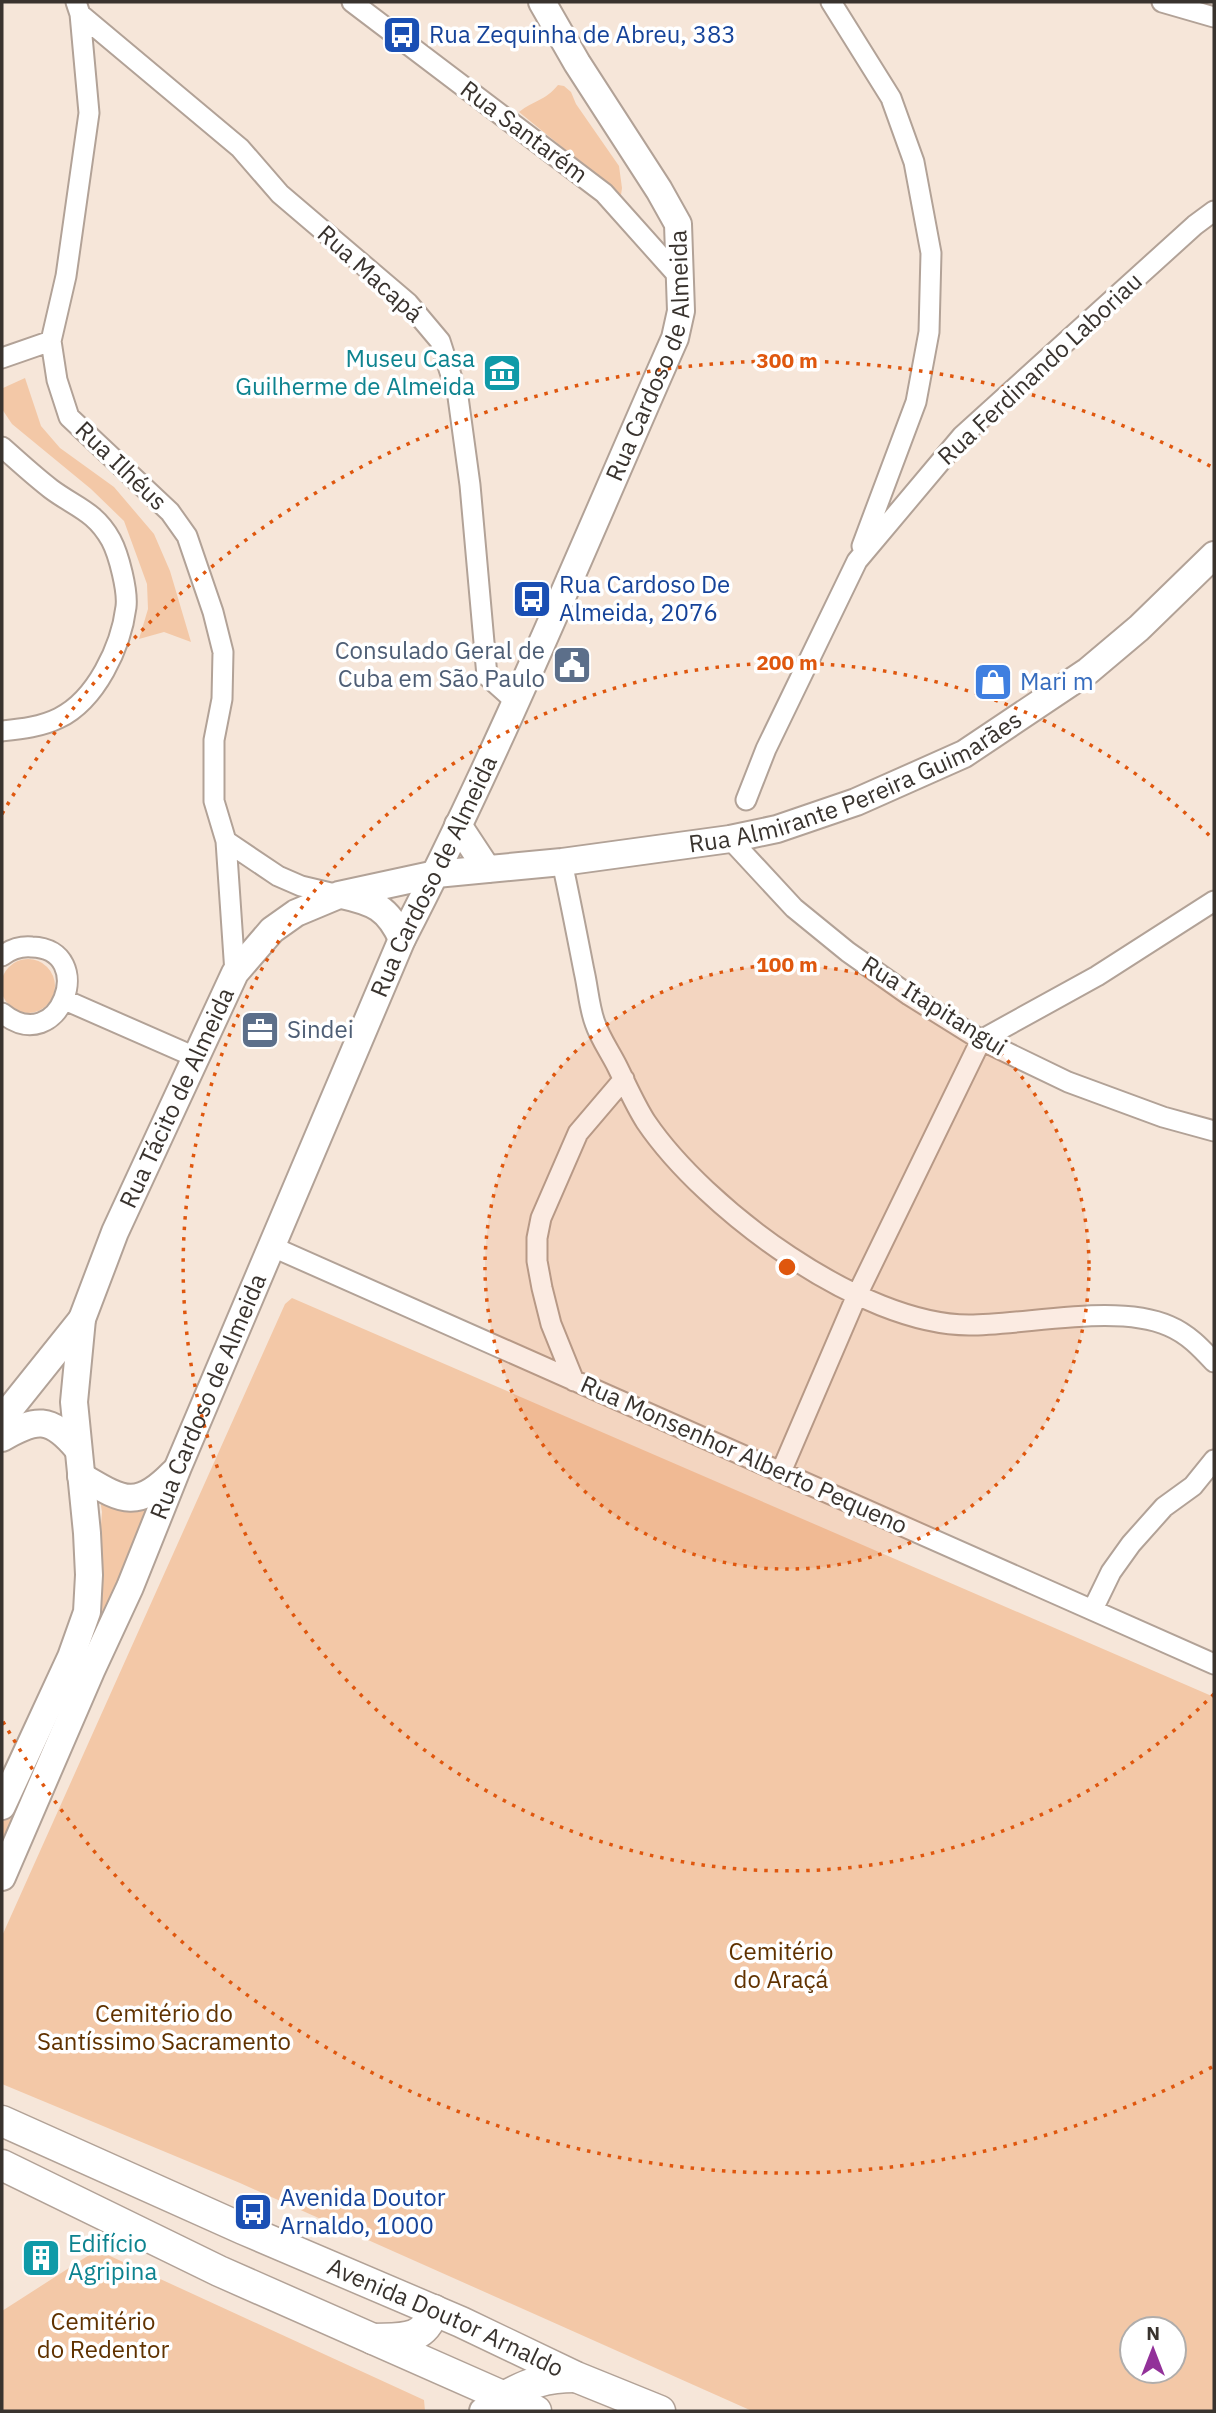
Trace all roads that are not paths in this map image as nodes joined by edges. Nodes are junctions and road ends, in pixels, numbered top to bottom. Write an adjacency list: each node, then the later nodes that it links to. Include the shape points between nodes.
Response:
1 (352, 2): 8 (street, Rua Santarém, via 604,193)
2 (542, 2): 8 (main road, Rua Cardoso de Almeida, via 678,225)
3 (831, 2): 13 (street, via 891,98 914,162 931,253 929,332 916,402)
4 (1162, 2): 6 (street)
5 (78, 8): 9 (street, Rua Ilhéus, via 89,113 66,276); 14 (street, Rua Macapá, via 240,148 280,194 408,303 440,341 458,397 487,676)
6 (1214, 17)
7 (1214, 211): 13 (street, Rua Ferdinando Laboriau, via 962,436)
8 (680, 278): 14 (main road, Rua Cardoso de Almeida, via 681,311 675,338)
9 (51, 341): 10 (street); 19 (street, Rua Ilhéus, via 69,417 170,512 187,536 197,563 223,652 213,774 214,801)
10 (2, 358)
11 (2, 447): 15 (street, via 51,489 93,515 112,541 126,605 106,671 85,698 60,718 29,729)
12 (1214, 555): 18 (main road, Rua Almirante Pereira Guimarães, via 1088,671 964,754 856,802 778,829)
13 (857, 561): 16 (street, Rua Ferdinando Laboriau)
14 (515, 701): 17 (main road, Rua Cardoso de Almeida)
15 (2, 731)
16 (746, 800)
17 (458, 825): 21 (main road); 22 (main road, Rua Cardoso de Almeida)
18 (730, 839): 20 (main road, Rua Almirante Pereira Guimarães); 30 (street, Rua Itapitangui, via 794,908 848,952)
19 (226, 841): 23 (street, via 278,876); 27 (street, Rua Ilhéus)
20 (562, 862): 21 (main road, Rua Almirante Pereira Guimarães); 32 (street, via 595,1024)
21 (487, 869): 22 (main road, Rua Almirante Pereira Guimarães)
22 (436, 874): 23 (main road, Rua Tácito de Almeida); 25 (main road, Rua Cardoso de Almeida)
23 (339, 895): 25 (main road, via 368,901 383,911); 27 (main road, Rua Tácito de Almeida, via 296,913 272,930)
24 (1214, 901): 30 (street, via 1097,976)
25 (402, 939): 34 (main road, Rua Cardoso de Almeida)
26 (2, 956): 28 (street, via 25,947 55,954 66,971)
27 (234, 973): 31 (main road, Rua Tácito de Almeida)
28 (65, 1000): 29 (street, via 42,1021 21,1023); 31 (street)
29 (2, 1013)
30 (981, 1040): 33 (street, Rua Itapitangui, via 1068,1082); 35 (street)
31 (195, 1057): 36 (main road, Rua Tácito de Almeida, via 115,1232)
32 (624, 1079): 35 (street, via 646,1122 715,1197 806,1269); 38 (street, via 578,1133 541,1218 537,1238 537,1261 551,1324)
33 (1214, 1131)
34 (273, 1247): 38 (street, Rua Monsenhor Alberto Pequeno); 43 (main road, Rua Cardoso de Almeida)
35 (857, 1296): 37 (street, via 944,1323 1097,1315 1137,1318 1169,1325 1192,1339); 44 (street)
36 (82, 1319): 39 (main road); 41 (main road, Rua Tácito de Almeida, via 74,1402)
37 (1214, 1362)
38 (574, 1381): 44 (street, Rua Monsenhor Alberto Pequeno)
39 (2, 1419)
40 (2, 1438): 41 (main road, via 36,1421 63,1432)
41 (77, 1448): 45 (main road)
42 (1214, 1461): 46 (street, via 1131,1544)
43 (178, 1467): 45 (main road, via 157,1489 138,1497 113,1495); 50 (main road, Rua Cardoso de Almeida)
44 (781, 1472): 46 (street, Rua Monsenhor Alberto Pequeno)
45 (81, 1476): 48 (main road, via 89,1575 87,1612 71,1657)
46 (1093, 1609): 47 (street, Rua Monsenhor Alberto Pequeno)
47 (1214, 1664)
48 (8, 1785): 49 (main road)
49 (2, 1806)
50 (2, 1877)
51 (2, 2121): 53 (main road, Avenida Doutor Arnaldo)
52 (2, 2165): 54 (main road, Avenida Doutor Arnaldo, via 219,2271)
53 (434, 2310): 54 (main road, via 428,2328 421,2332); 55 (main road, Avenida Doutor Arnaldo)
54 (373, 2339): 56 (main road, Avenida Doutor Arnaldo)
55 (576, 2377): 56 (main road, via 531,2382); 58 (main road, Avenida Doutor Arnaldo)
56 (490, 2407): 57 (main road, Avenida Doutor Arnaldo)
57 (536, 2411)
58 (660, 2411)

